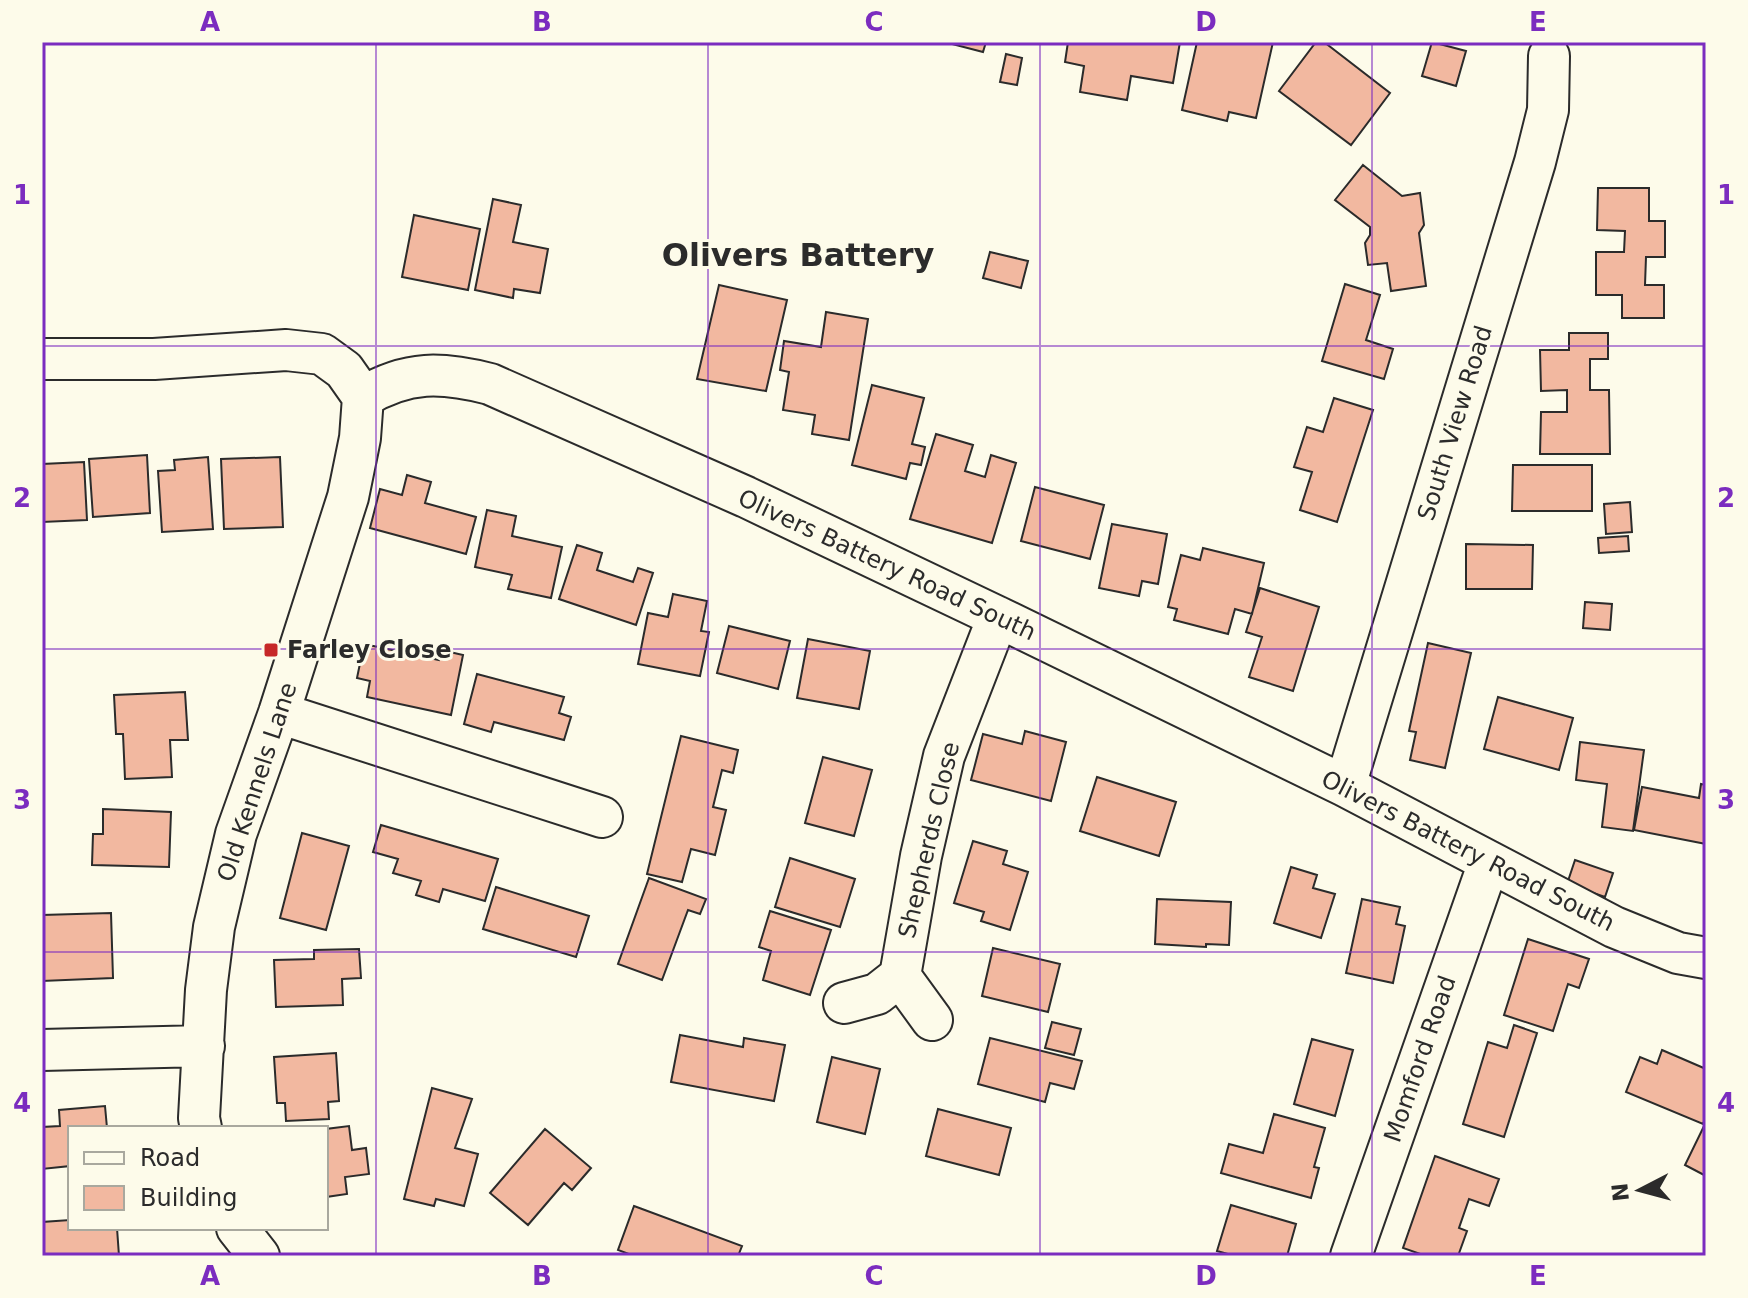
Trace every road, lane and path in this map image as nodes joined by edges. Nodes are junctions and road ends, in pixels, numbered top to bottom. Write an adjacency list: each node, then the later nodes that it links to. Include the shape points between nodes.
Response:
1 (1550, 47): 6 (street, South View Road, via 1548,110 1535,162)
2 (42, 359): 3 (street, via 310,352 344,370)
3 (363, 397): 4 (street, Olivers Battery Road South, via 382,385 422,376 452,374 490,384 746,497); 5 (street, Old Kennels Lane, via 348,497)
4 (998, 617): 6 (street, Olivers Battery Road South); 10 (street, Shepherds Close, via 944,756)
5 (279, 713): 7 (street); 13 (street, Old Kennels Lane, via 236,834 214,927)
6 (1345, 786): 8 (street, Olivers Battery Road South)
7 (602, 817)
8 (1489, 862): 9 (street, Olivers Battery Road South, via 1614,927 1678,953); 18 (street, Momford Road)
9 (1706, 958)
10 (900, 976): 11 (street, via 877,994); 12 (street)
11 (844, 1003)
12 (932, 1020)
13 (204, 1046): 14 (street); 15 (street, Old Kennels Lane)
14 (42, 1050)
15 (201, 1126)
16 (239, 1230): 17 (street)
17 (259, 1256)
18 (1351, 1256)

